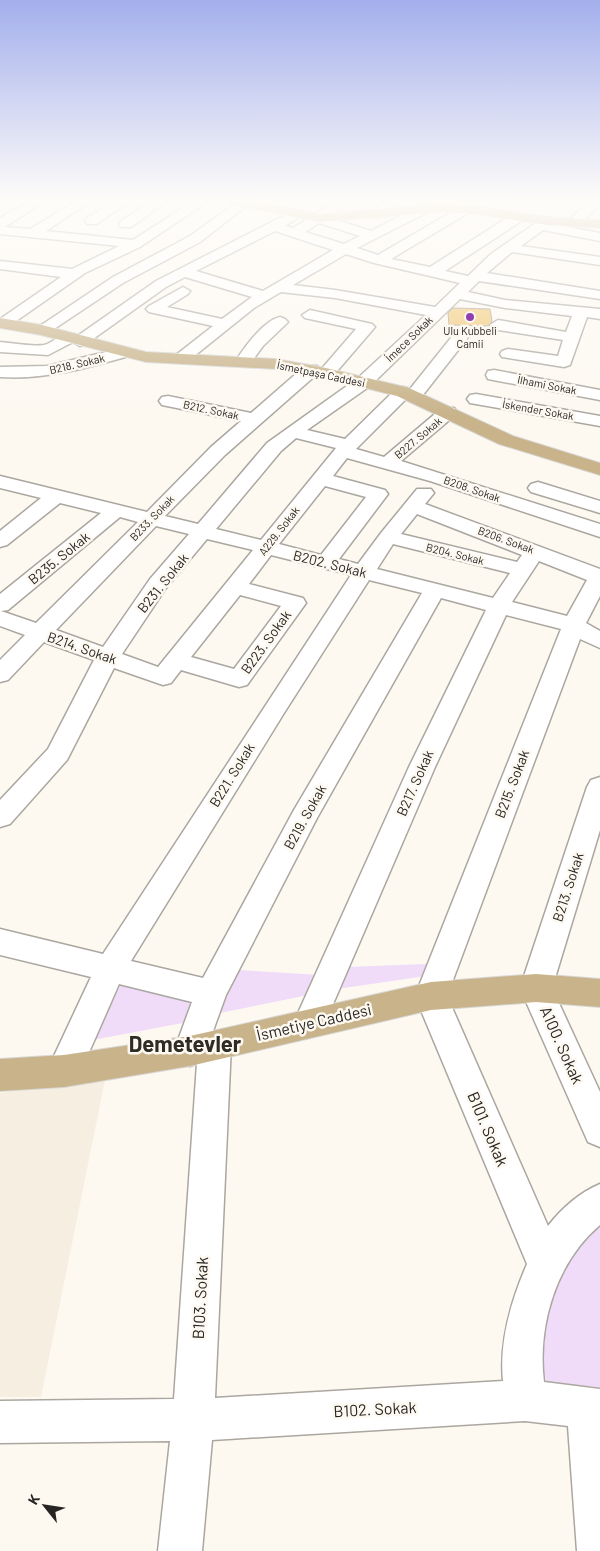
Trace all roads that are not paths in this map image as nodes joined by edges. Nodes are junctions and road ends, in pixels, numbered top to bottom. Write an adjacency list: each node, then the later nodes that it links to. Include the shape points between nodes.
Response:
1 (63, 272): 10 (street)
2 (78, 272): 10 (street)
3 (132, 272): 30 (street)
4 (183, 272): 33 (street)
5 (184, 272): 12 (street)
6 (304, 272): 15 (street)
7 (398, 272): 11 (street)
8 (437, 272): 13 (street)
9 (480, 272): 13 (street, İmece Sokak)
10 (75, 274): 27 (street)
11 (394, 276)
12 (204, 278): 14 (street); 24 (street, via 154,309)
13 (474, 278): 16 (street, İmece Sokak); 18 (street)
14 (229, 286): 17 (street); 19 (street)
15 (281, 288): 19 (street); 22 (street)
16 (458, 294): 21 (street, via 505,304); 22 (street, İmece Sokak)
17 (213, 295)
18 (600, 295)
19 (265, 296): 28 (street)
20 (198, 305): 24 (street)
21 (581, 311): 23 (street); 32 (street)
22 (438, 312): 42 (street, İmece Sokak)
23 (600, 314)
24 (182, 315): 28 (street)
25 (310, 316): 38 (street, B233. Sokak, via 367,327)
26 (280, 322): 37 (street, via 257,343)
27 (2, 323): 30 (main road, İsmetpaşa Caddesi)
28 (225, 324): 36 (street)
29 (498, 325): 32 (street)
30 (42, 330): 33 (main road, İsmetpaşa Caddesi)
31 (460, 337): 44 (street, A229. Sokak)
32 (570, 337): 41 (street, B227. Sokak, via 562,367 512,348)
33 (75, 339): 34 (street, via 48,350); 35 (main road, İsmetpaşa Caddesi)
34 (0, 346)
35 (123, 353): 36 (main road, İsmetpaşa Caddesi); 40 (street, B218. Sokak, via 65,369)
36 (182, 358): 37 (main road, İsmetpaşa Caddesi)
37 (243, 362): 38 (main road, İsmetpaşa Caddesi)
38 (319, 371): 42 (main road, İsmetpaşa Caddesi); 49 (street, B233. Sokak)
39 (0, 372): 40 (street, B218. Sokak)
40 (21, 374): 43 (street)
41 (494, 375): 45 (street, İlhami Sokak); 46 (street, B227. Sokak)
42 (364, 382): 44 (main road, İsmetpaşa Caddesi); 51 (street, B231. Sokak)
43 (0, 388)
44 (408, 394): 48 (main road, İsmetpaşa Caddesi); 52 (street, A229. Sokak)
45 (600, 395)
46 (476, 399): 48 (street, B227. Sokak); 50 (street, İskender Sokak)
47 (168, 401): 49 (street, B212. Sokak)
48 (450, 414): 53 (street, B227. Sokak); 54 (main road, İsmetpaşa Caddesi, via 506,440)
49 (255, 419): 62 (street, B233. Sokak)
50 (600, 421)
51 (292, 432): 52 (street, B208. Sokak); 64 (street, B231. Sokak, via 274,447)
52 (346, 448): 53 (street, B208. Sokak); 55 (street, A229. Sokak)
53 (388, 463): 63 (street, B208. Sokak)
54 (600, 469)
55 (320, 479): 67 (street, A229. Sokak); 69 (street, via 378,494)
56 (0, 482): 58 (street, B202. Sokak)
57 (538, 488): 60 (street)
58 (56, 496): 61 (street, B202. Sokak); 66 (street)
59 (418, 500): 65 (street, B221. Sokak); 68 (street, B206. Sokak)
60 (600, 507)
61 (117, 510): 62 (street, B202. Sokak); 74 (street, B235. Sokak)
62 (151, 518): 64 (street, B202. Sokak); 78 (street, B233. Sokak)
63 (600, 531)
64 (205, 532): 67 (street, B202. Sokak); 80 (street, B231. Sokak, via 158,584)
65 (388, 537): 68 (street, B204. Sokak); 70 (street, B221. Sokak)
66 (0, 541)
67 (267, 548): 69 (street, B202. Sokak); 72 (street, A229. Sokak)
68 (529, 561): 71 (street, B206. Sokak); 75 (street, B217. Sokak)
69 (326, 563): 70 (street, B202. Sokak)
70 (364, 573): 73 (street, B202. Sokak); 86 (street, B221. Sokak)
71 (599, 576): 77 (street, B215. Sokak)
72 (235, 587): 81 (street, A229. Sokak); 81 (street, B223. Sokak, via 295,602 239,679)
73 (434, 590): 75 (street, B202. Sokak); 88 (street, B219. Sokak, via 304,817)
74 (0, 605)
75 (498, 607): 77 (street, B202. Sokak); 91 (street, B217. Sokak, via 422,767)
76 (0, 618): 78 (street, B214. Sokak)
77 (574, 625): 79 (street, B202. Sokak); 90 (street, B215. Sokak)
78 (41, 634): 80 (street, B214. Sokak); 82 (street, B233. Sokak)
79 (600, 641)
80 (108, 657): 81 (street, B214. Sokak); 84 (street, B231. Sokak, via 58,754)
81 (170, 669)
82 (0, 674)
83 (600, 787): 87 (street, B213. Sokak)
84 (0, 817)
85 (0, 942): 86 (street)
86 (111, 967): 88 (street); 93 (street, B221. Sokak)
87 (536, 988): 89 (main road, İsmetiye Caddesi); 90 (main road, İsmetiye Caddesi); 95 (street, A100. Sokak)
88 (212, 993): 92 (street, B219. Sokak)
89 (600, 993)
90 (431, 996): 91 (main road, İsmetiye Caddesi); 97 (street, B101. Sokak)
91 (310, 1022): 92 (main road, İsmetiye Caddesi)
92 (202, 1048): 93 (main road, İsmetiye Caddesi); 100 (street, B103. Sokak)
93 (64, 1071): 94 (main road, İsmetiye Caddesi)
94 (0, 1075)
95 (600, 1130)
96 (600, 1202): 97 (street, via 558,1242)
97 (545, 1263): 98 (street, via 535,1289 521,1351)
98 (525, 1400): 99 (street, B102. Sokak); 100 (street, B102. Sokak)
99 (594, 1410): 103 (street)
100 (194, 1420): 101 (street, B102. Sokak); 102 (street, B103. Sokak)
101 (0, 1422)
102 (180, 1551)
103 (599, 1551)

